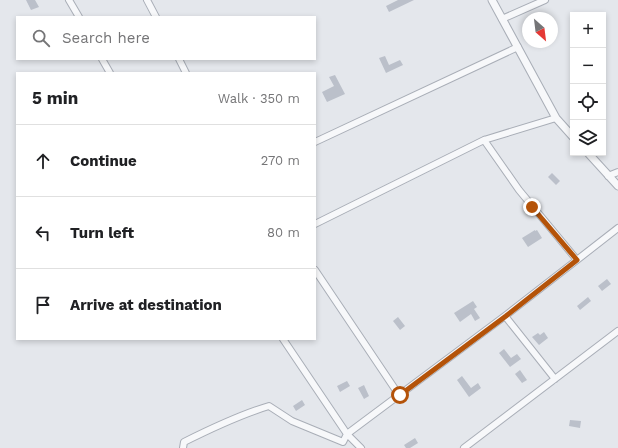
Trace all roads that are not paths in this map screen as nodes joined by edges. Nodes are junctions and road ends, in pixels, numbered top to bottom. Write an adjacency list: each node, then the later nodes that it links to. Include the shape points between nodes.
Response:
1 (69, 0): 5 (street)
2 (147, 0): 6 (street)
3 (492, 0): 7 (street)
4 (545, 0): 7 (street)
5 (78, 16)
6 (155, 16)
7 (502, 19): 8 (street)
8 (518, 48): 13 (street); 16 (street)
9 (103, 60): 11 (street)
10 (180, 60): 12 (street)
11 (109, 72)
12 (186, 72)
13 (556, 118): 14 (street); 15 (street)
14 (570, 134)
15 (484, 140): 21 (street); 23 (street, via 518,190)
16 (316, 142)
17 (591, 156): 19 (street)
18 (618, 172): 19 (street)
19 (608, 176): 20 (street)
20 (618, 186)
21 (316, 224)
22 (618, 228): 23 (street)
23 (577, 260): 25 (street)
24 (316, 271): 29 (street)
25 (506, 316): 28 (street); 29 (street)
26 (618, 331): 28 (street)
27 (284, 340): 30 (street)
28 (555, 379): 33 (street)
29 (400, 395): 30 (street)
30 (347, 434): 31 (street, via 343,442 292,421 269,406 226,422 184,442); 32 (street)
31 (183, 448)
32 (361, 448)
33 (464, 448)

